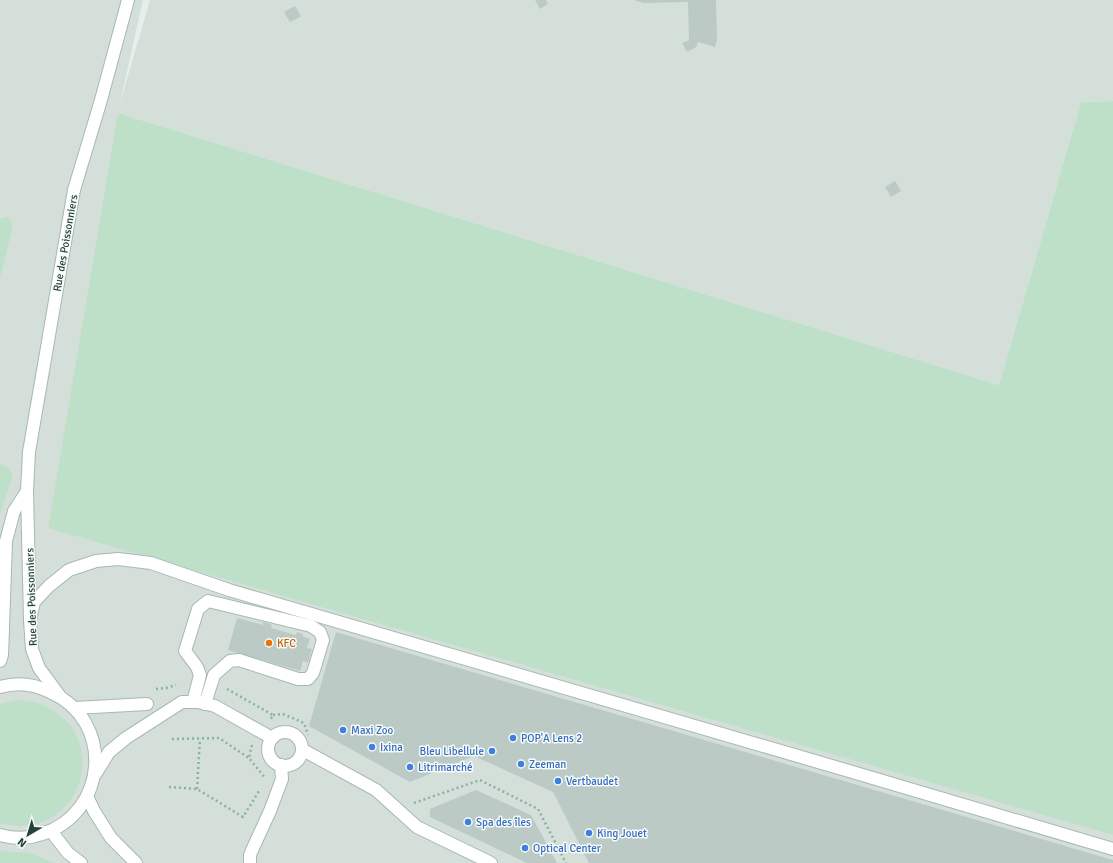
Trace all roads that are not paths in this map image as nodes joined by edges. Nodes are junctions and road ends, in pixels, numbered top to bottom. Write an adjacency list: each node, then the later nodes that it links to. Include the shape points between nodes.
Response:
1 (128, 0): 2 (street, Rue des Poissonniers, via 102,100 74,190 29,452)
2 (27, 491): 3 (street, Rue des Poissonniers); 4 (street, via 14,511 6,541 4,629)
3 (30, 620): 6 (street, Rue des Poissonniers, via 32,649 37,663); 18 (street, via 34,602 68,570 96,560 118,559 151,563 229,590)
4 (0, 661)
5 (0, 687): 6 (street, via 26,684)
6 (59, 695): 10 (street)
7 (187, 702): 9 (street); 9 (street, via 200,676 197,667 185,651 198,609 208,601 311,626 320,632 324,640 313,673 308,679 298,679 239,660 230,661 214,676); 14 (street, via 126,738 109,752)
8 (147, 704): 10 (street)
9 (205, 704): 11 (street, via 215,706)
10 (75, 708): 14 (street, via 93,739)
11 (272, 738): 12 (street, via 280,732 291,732 300,739); 13 (street, via 268,748 269,754)
12 (303, 750): 13 (street, via 293,764); 22 (street, via 376,790 417,827)
13 (281, 765): 21 (street, via 282,779 251,852)
14 (95, 775): 15 (street)
15 (87, 796): 16 (street, via 80,808 67,821); 20 (street, via 111,838)
16 (51, 831): 17 (street, via 32,838 10,838); 19 (street, via 68,853)
17 (0, 835)
18 (1113, 849)
19 (82, 863)
20 (136, 863)
21 (250, 863)
22 (491, 863)

